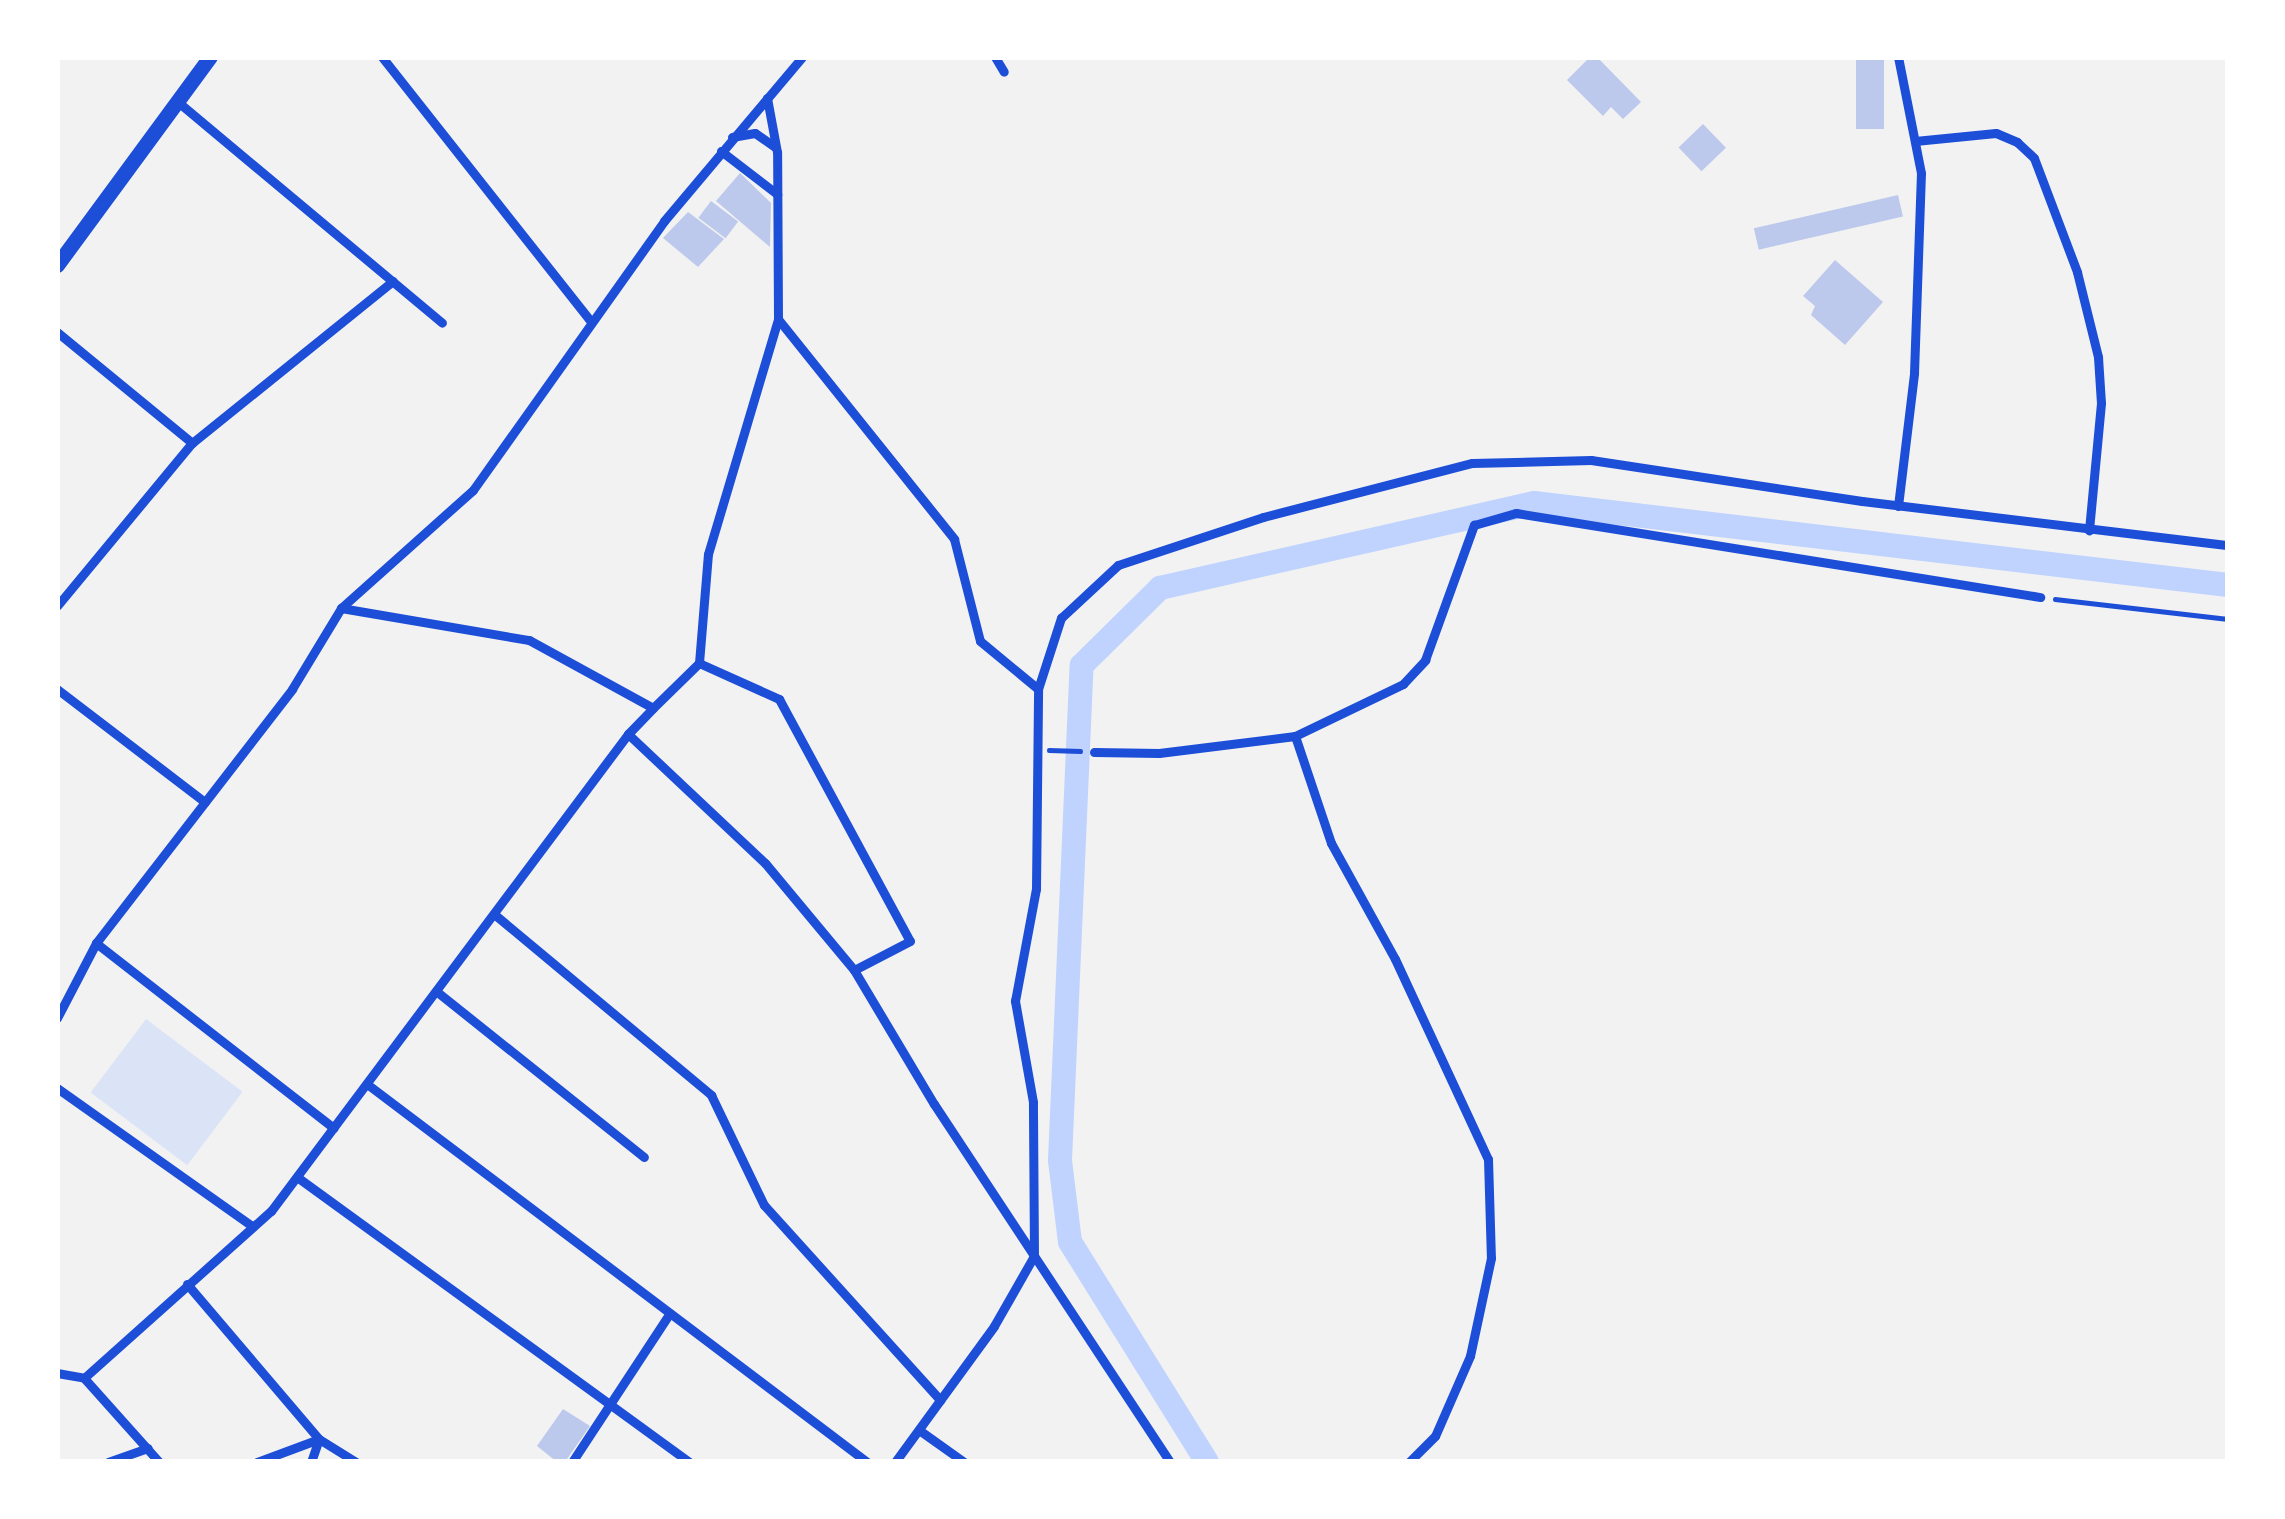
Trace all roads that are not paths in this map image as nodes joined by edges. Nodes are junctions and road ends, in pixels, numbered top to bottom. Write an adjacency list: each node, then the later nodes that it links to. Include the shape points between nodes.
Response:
1 (210, 57): 8 (highway)
2 (382, 57): 17 (street)
3 (802, 57): 7 (street)
4 (995, 57): 6 (street)
5 (1898, 57): 10 (street)
6 (1004, 72)
7 (766, 97): 9 (street); 12 (street)
8 (178, 101): 14 (highway); 15 (street)
9 (732, 137): 11 (street); 12 (street, via 755,133)
10 (1915, 141): 21 (street, via 1921,173 1914,373); 22 (street, via 1996,133 2034,158 2077,272 2098,357)
11 (721, 151): 13 (street); 17 (street)
12 (777, 152): 13 (street)
13 (777, 194): 16 (street)
14 (57, 266)
15 (393, 281): 18 (street); 20 (street)
16 (778, 319): 27 (street, via 708,554); 29 (street, via 954,539 980,641)
17 (590, 320): 26 (street, via 473,490)
18 (442, 323)
19 (59, 338): 20 (street)
20 (192, 443): 25 (street)
21 (1898, 506): 22 (street); 29 (street, via 1591,460 1472,463 1263,517 1118,566 1061,618)
22 (2089, 530): 23 (street)
23 (2228, 544)
24 (2040, 597): 32 (street, via 1516,513 1474,525 1425,660 1403,684)
25 (57, 607)
26 (341, 608): 30 (street, via 530,640); 34 (street)
27 (699, 663): 30 (street); 37 (street, via 778,699 910,941)
28 (57, 689): 34 (street)
29 (1038, 689): 46 (street, via 1036,889 1015,1001 1033,1102)
30 (653, 708): 31 (street)
31 (628, 734): 35 (street); 37 (street, via 765,863)
32 (1294, 736): 33 (street, via 1159,753); 67 (street, via 1331,843 1488,1160 1491,1258 1470,1356 1435,1436)
33 (1094, 752)
34 (205, 802): 36 (street)
35 (494, 914): 38 (street); 51 (street, via 711,1095 764,1205)
36 (96, 943): 39 (street); 42 (street)
37 (854, 970): 46 (street)
38 (436, 991): 40 (street); 43 (street)
39 (58, 1012)
40 (367, 1084): 42 (street); 48 (street)
41 (57, 1088): 45 (street)
42 (334, 1127): 44 (street)
43 (644, 1156)
44 (297, 1178): 45 (street); 52 (street)
45 (253, 1227): 47 (street)
46 (1034, 1256): 51 (street); 66 (street)
47 (187, 1284): 50 (street); 54 (street)
48 (670, 1313): 52 (street); 63 (street)
49 (57, 1372): 50 (street)
50 (84, 1378): 55 (street)
51 (940, 1400): 53 (street)
52 (610, 1404): 61 (street); 62 (street)
53 (919, 1430): 64 (street); 65 (street)
54 (319, 1439): 58 (street); 59 (street); 60 (street)
55 (148, 1448): 56 (street); 57 (street)
56 (108, 1462)
57 (159, 1462)
58 (257, 1462)
59 (311, 1462)
60 (356, 1462)
61 (572, 1462)
62 (689, 1462)
63 (867, 1462)
64 (895, 1462)
65 (964, 1462)
66 (1170, 1462)
67 (1409, 1462)

